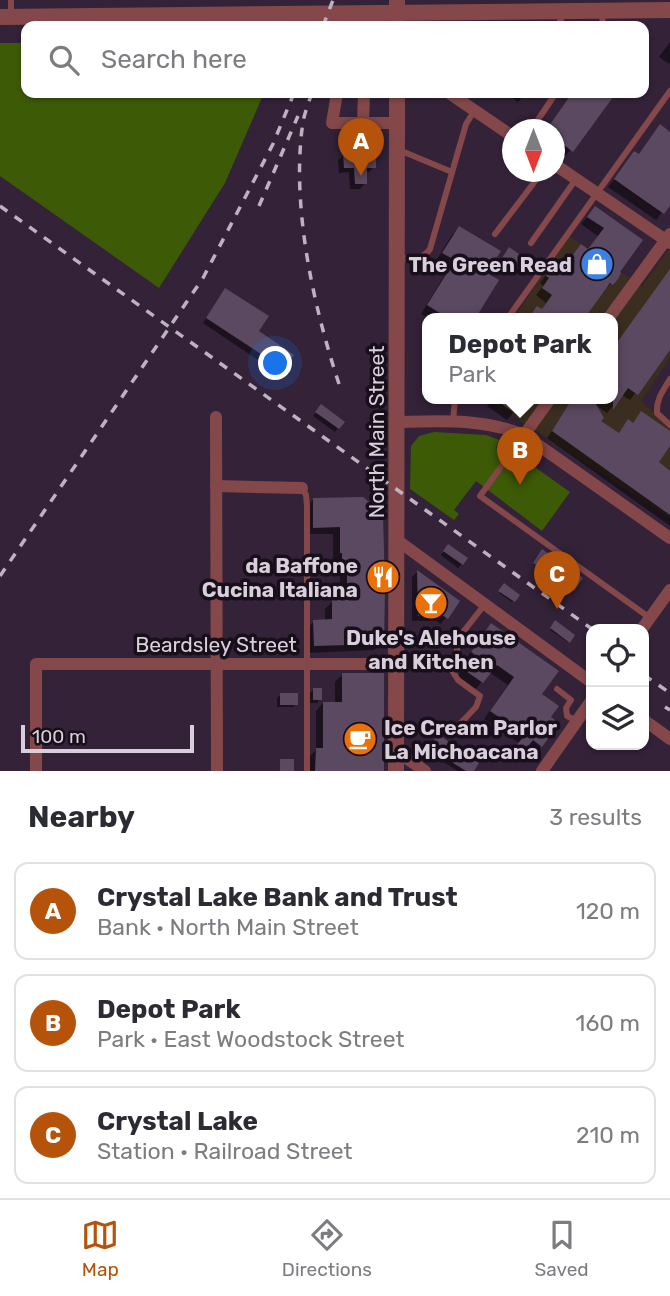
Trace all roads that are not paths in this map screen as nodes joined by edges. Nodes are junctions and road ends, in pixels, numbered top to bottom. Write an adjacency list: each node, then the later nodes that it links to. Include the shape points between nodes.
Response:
1 (11, 0): 7 (lane)
2 (635, 5): 4 (street); 8 (street)
3 (533, 6): 5 (street); 6 (street, via 473,15)
4 (670, 10)
5 (565, 11): 8 (street); 9 (lane)
6 (397, 13): 7 (street)
7 (6, 17)
8 (603, 18)
9 (560, 21)
10 (670, 91): 26 (lane)
11 (336, 98): 18 (street, via 332,123)
12 (364, 98): 18 (street)
13 (397, 98): 19 (street, North Main Street)
14 (461, 98): 16 (street)
15 (553, 98): 17 (lane)
16 (475, 110): 20 (street); 23 (lane, via 466,124)
17 (538, 119)
18 (363, 123): 19 (street)
19 (397, 123): 21 (street, North Main Street)
20 (502, 128)
21 (397, 150): 23 (lane); 30 (street, North Main Street)
22 (565, 171): 24 (street)
23 (452, 172): 30 (lane, via 425,257)
24 (576, 179): 26 (street); 29 (lane)
25 (534, 182): 27 (lane)
26 (596, 192): 28 (street); 31 (lane)
27 (495, 234)
28 (669, 239): 32 (street)
29 (531, 243)
30 (397, 258): 38 (street, North Main Street)
31 (511, 313)
32 (613, 313)
33 (670, 379): 39 (lane, via 657,406 657,413)
34 (455, 404): 37 (lane)
35 (546, 404): 40 (street)
36 (216, 417): 41 (street)
37 (453, 421): 38 (street); 40 (street, via 487,423)
38 (397, 422): 44 (street, North Main Street)
39 (670, 425)
40 (524, 435): 43 (street); 47 (lane, via 480,496)
41 (216, 486): 42 (street); 50 (street)
42 (302, 488): 49 (lane, via 307,506)
43 (670, 538)
44 (397, 540): 46 (street); 51 (street, North Main Street)
45 (670, 590): 47 (street)
46 (485, 604): 52 (street); 57 (lane, via 457,640 453,672 480,696)
47 (650, 618): 48 (street)
48 (646, 624)
49 (306, 663): 50 (street, Beardsley Street); 51 (street, Beardsley Street); 62 (lane)
50 (217, 664): 60 (street, Beardsley Street, via 36,664); 61 (street)
51 (396, 664): 59 (street, North Main Street)
52 (586, 678)
53 (558, 689): 55 (lane, via 571,700 567,716)
54 (586, 708): 55 (street)
55 (577, 721): 65 (street)
56 (649, 724): 58 (street)
57 (454, 730)
58 (670, 739)
59 (396, 751): 63 (street, North Main Street); 64 (street)
60 (37, 771)
61 (217, 771)
62 (307, 771)
63 (396, 771)
64 (425, 771)
65 (542, 771)

